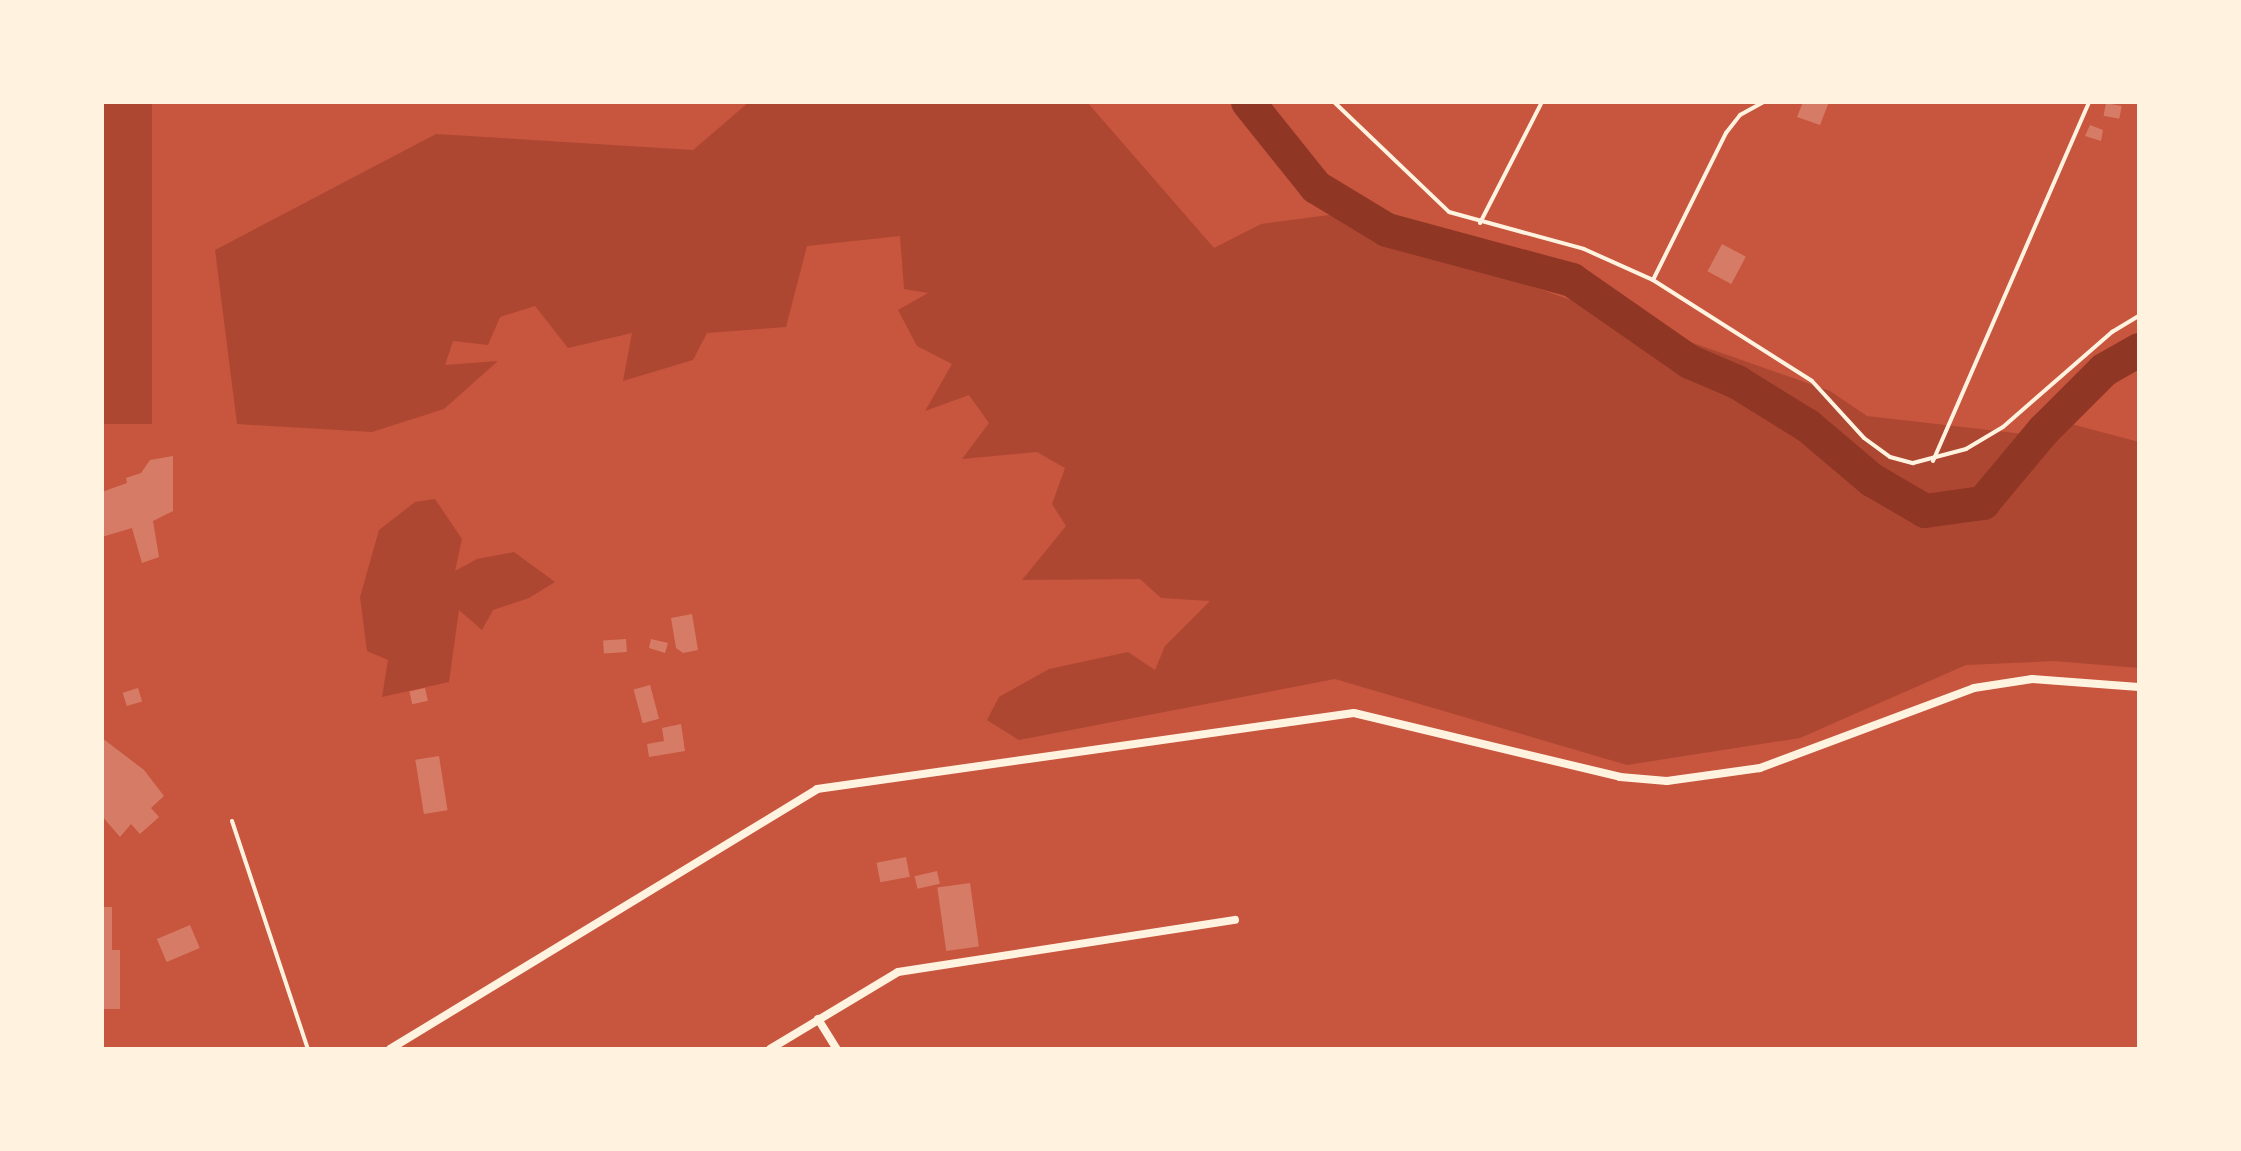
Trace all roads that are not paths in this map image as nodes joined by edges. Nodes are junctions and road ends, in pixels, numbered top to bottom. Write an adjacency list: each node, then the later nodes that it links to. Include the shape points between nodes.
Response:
1 (1334, 102): 5 (lane, via 1449,212)
2 (1542, 102): 5 (lane)
3 (1763, 102): 6 (lane, via 1740,115 1726,133)
4 (2089, 102): 8 (lane)
5 (1480, 223): 6 (lane, via 1584,249)
6 (1653, 280): 8 (lane, via 1812,381 1864,438 1890,457)
7 (2139, 316): 8 (lane, via 2112,332 2003,427)
8 (1933, 461)
9 (2139, 687): 14 (street, via 2032,679 1974,688 1760,768 1667,781 1620,777 1354,713 840,785 797,798)
10 (232, 821): 13 (lane)
11 (1235, 920): 12 (street, via 898,972)
12 (818, 1019): 15 (street); 16 (street)
13 (308, 1049)
14 (390, 1049)
15 (770, 1049)
16 (837, 1049)

